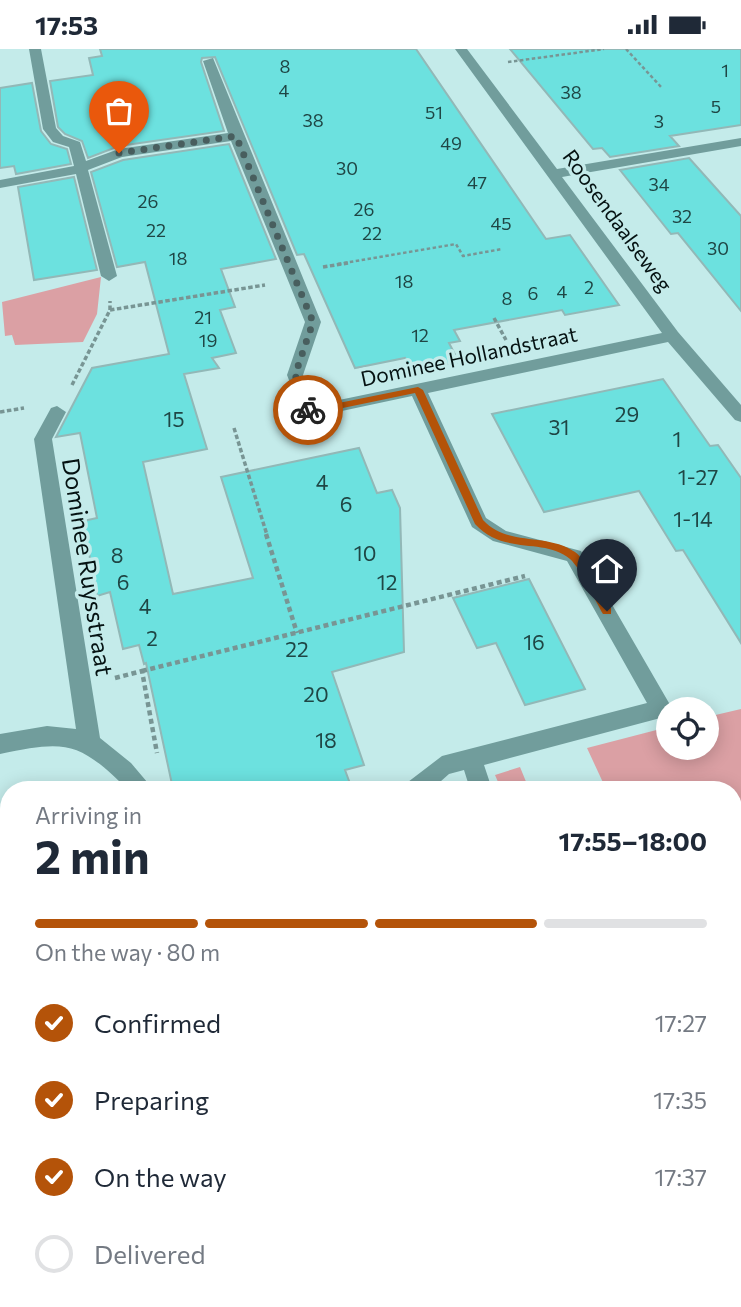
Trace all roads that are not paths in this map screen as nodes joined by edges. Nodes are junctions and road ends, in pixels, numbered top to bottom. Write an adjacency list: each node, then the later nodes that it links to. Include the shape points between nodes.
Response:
1 (35, 49): 6 (street, via 50,129 58,139 75,145)
2 (461, 49): 7 (street, Roosendaalseweg)
3 (209, 61): 4 (street, Dominee Hollandstraat)
4 (236, 136): 6 (street, via 119,153); 11 (street, Dominee Hollandstraat, via 313,322 295,375 309,412)
5 (741, 142): 7 (street)
6 (82, 169): 8 (street); 9 (street)
7 (554, 174): 10 (street, Roosendaalseweg)
8 (0, 184)
9 (109, 276)
10 (672, 336): 11 (street, Dominee Hollandstraat); 13 (street, Roosendaalseweg)
11 (418, 390): 16 (street, via 479,522 505,540 557,548 574,556 661,709)
12 (57, 412): 14 (street, Dominee Ruysstraat, via 43,439)
13 (741, 416)
14 (89, 741): 15 (street, via 43,734); 17 (street)
15 (0, 744)
16 (471, 758): 18 (street, via 442,766); 19 (street)
17 (133, 781)
18 (425, 781)
19 (478, 781)

